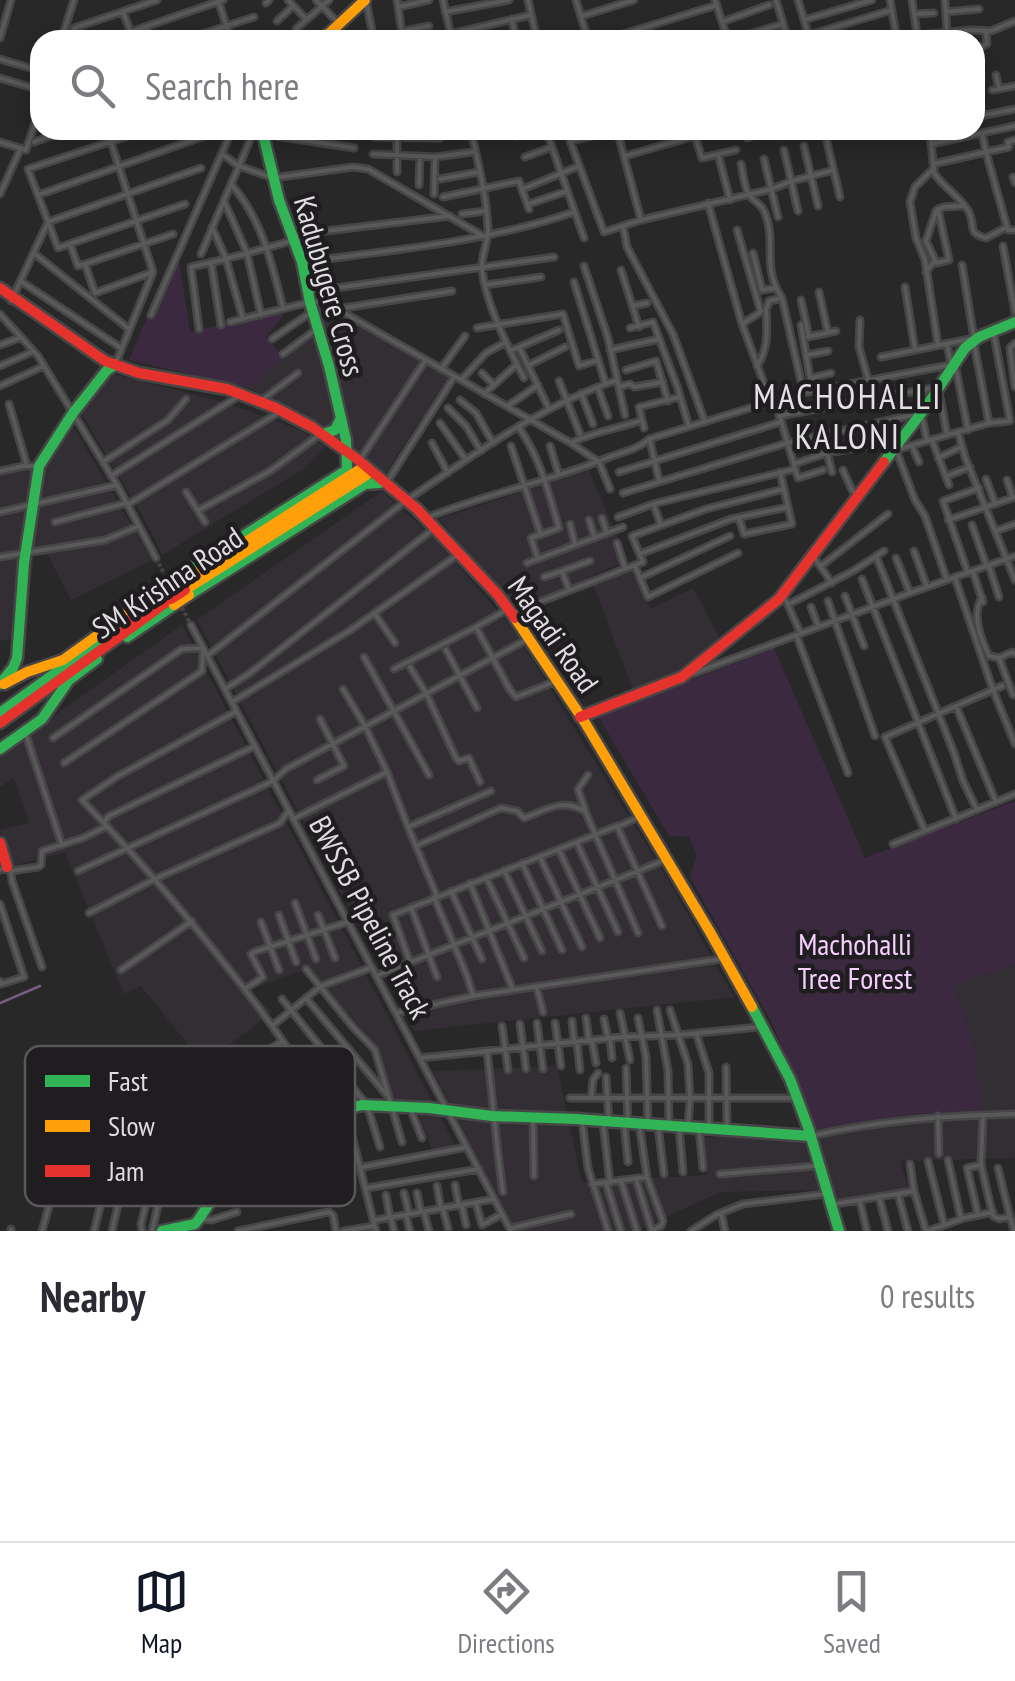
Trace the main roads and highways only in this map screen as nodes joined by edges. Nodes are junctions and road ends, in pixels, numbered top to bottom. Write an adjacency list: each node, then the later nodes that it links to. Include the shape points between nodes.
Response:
1 (365, 0): 2 (main road)
2 (333, 30)
3 (262, 140): 8 (main road, Kadubugere Cross)
4 (5, 295): 6 (main road, Magadi Road)
5 (1015, 322): 18 (main road, via 966,348 786,599 682,677)
6 (113, 366): 7 (main road, Magadi Road); 7 (main road, Magadi Road, via 226,389); 16 (main road, via 33,466 17,658)
7 (279, 412): 9 (main road, Magadi Road)
8 (341, 418): 9 (main road); 10 (main road, Kadubugere Cross)
9 (320, 435): 10 (main road, Magadi Road)
10 (347, 454): 11 (main road, Magadi Road); 14 (main road, SM Krishna Road, via 347,470)
11 (363, 468): 12 (main road, Magadi Road); 14 (main road, SM Krishna Road)
12 (383, 483): 13 (main road, Magadi Road); 14 (main road, SM Krishna Road, via 364,484)
13 (405, 502): 15 (main road, Magadi Road); 15 (main road, Magadi Road)
14 (176, 592): 16 (main road, SM Krishna Road, via 63,660); 17 (main road, SM Krishna Road); 19 (main road, SM Krishna Road); 20 (main road, SM Krishna Road, via 71,678 47,714)
15 (508, 611): 18 (main road, Magadi Road); 18 (main road, Magadi Road)
16 (0, 686)
17 (0, 712)
18 (580, 717): 24 (main road, Magadi Road, via 759,1027); 24 (main road, Magadi Road, via 754,1010 790,1080)
19 (0, 722)
20 (2, 745)
21 (1, 848): 22 (main road)
22 (6, 869)
23 (355, 1107): 24 (main road, via 391,1102 492,1116)
24 (808, 1136): 27 (main road, Magadi Road); 27 (main road, Magadi Road)
25 (197, 1225): 26 (main road)
26 (164, 1231)
27 (836, 1231)

